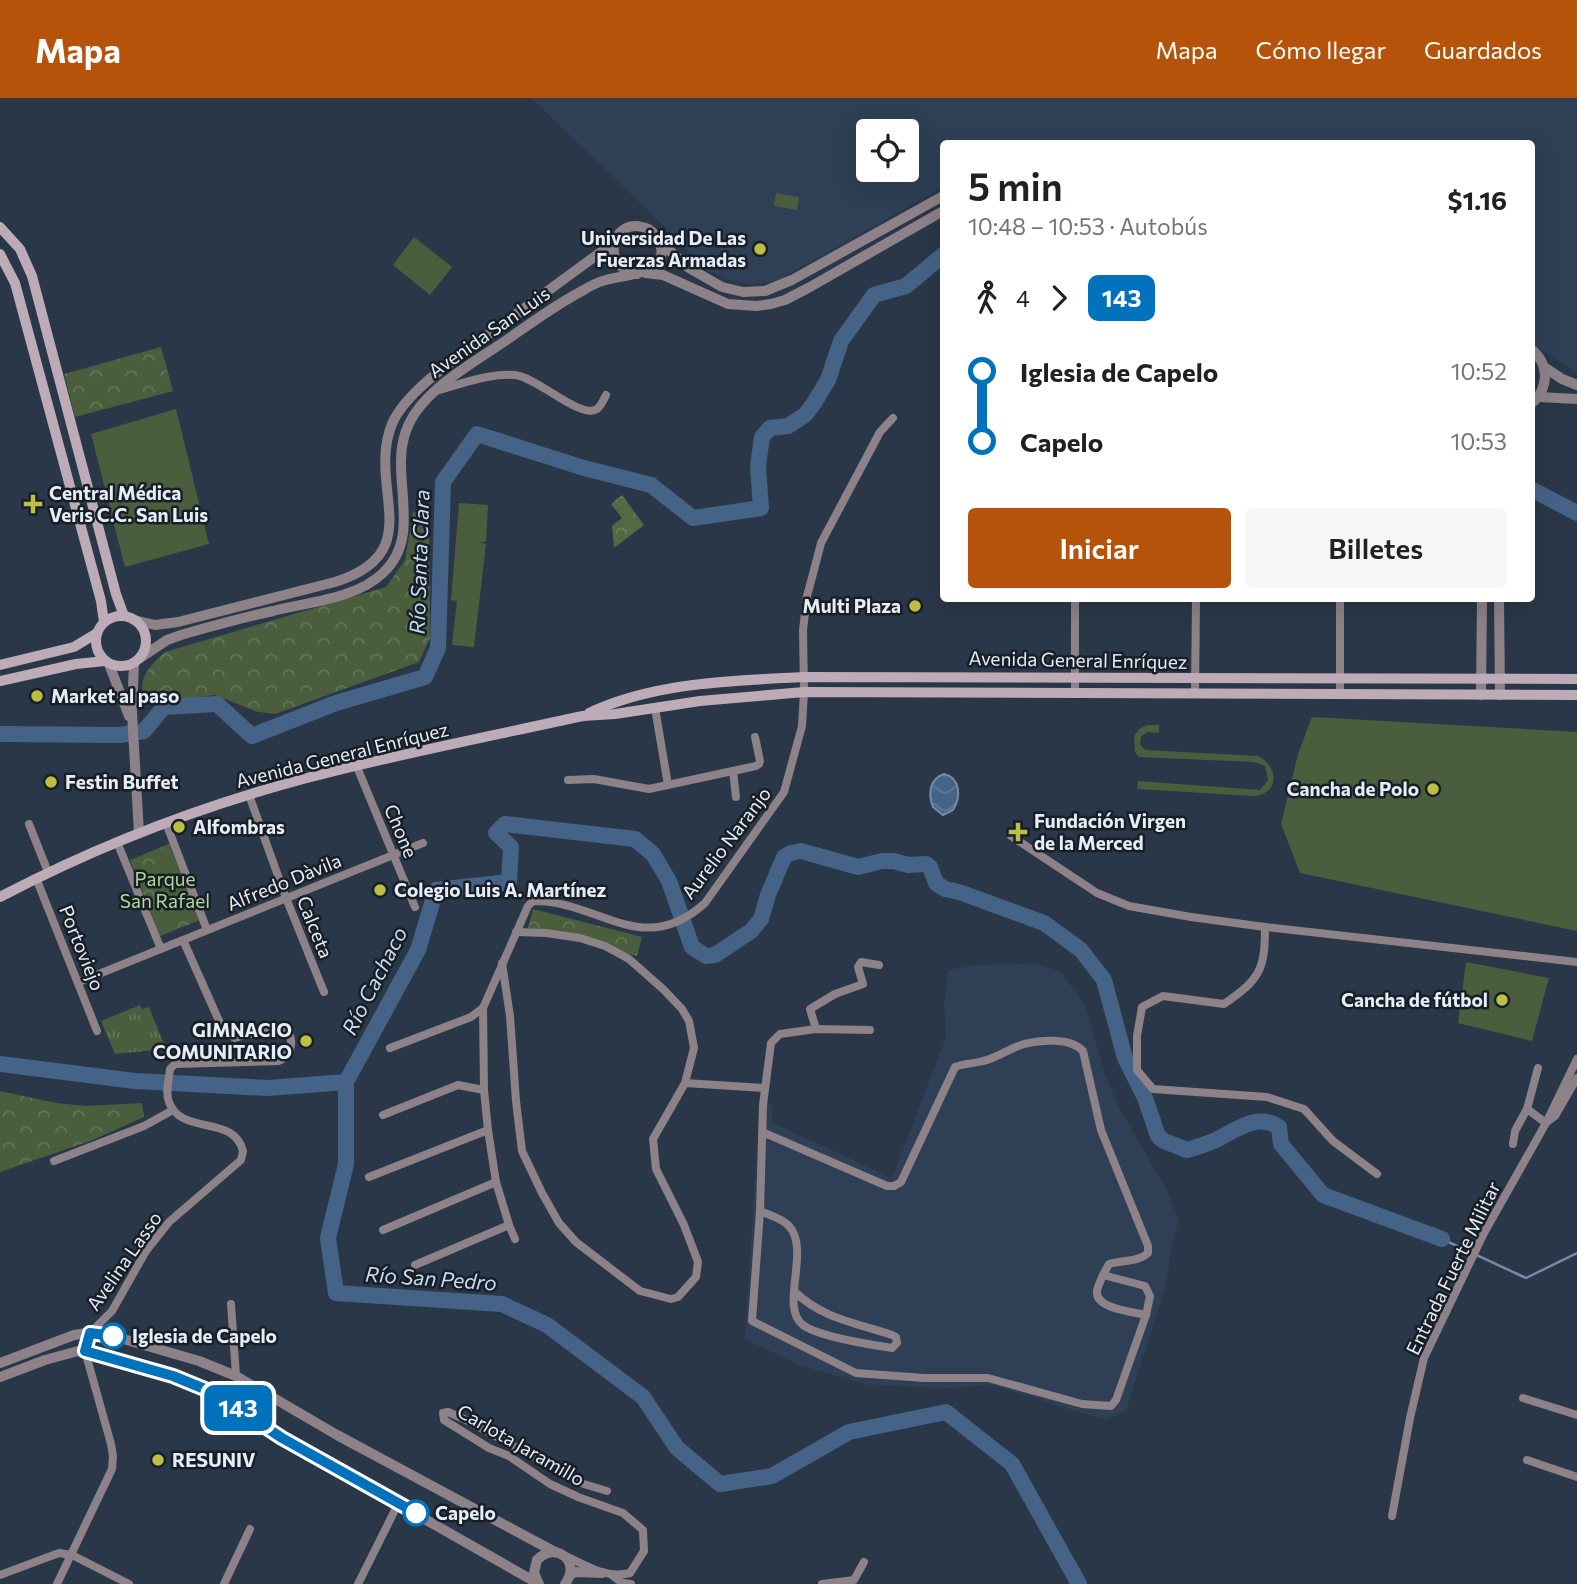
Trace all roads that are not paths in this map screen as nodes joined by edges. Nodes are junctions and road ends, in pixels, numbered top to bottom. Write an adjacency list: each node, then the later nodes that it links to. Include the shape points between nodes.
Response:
1 (940, 198): 5 (street, via 765,291 722,288 689,268)
2 (940, 213): 7 (street, Avenida San Luis, via 801,292 771,304 728,304 663,275)
3 (0, 228): 8 (main road, via 20,249)
4 (615, 242): 5 (street, via 624,230 637,226 651,230); 7 (street, via 617,264); 25 (street, Avenida San Luis, via 435,376 401,407 387,440 389,533 368,568 354,576)
5 (660, 242): 7 (street, via 656,264)
6 (0, 254): 9 (main road)
7 (641, 273): 13 (street, Avenida San Luis, via 607,280 566,300)
8 (32, 276): 9 (main road); 18 (main road)
9 (15, 283): 19 (main road)
10 (1535, 353): 11 (street)
11 (1544, 367): 12 (street); 16 (street, via 1546,377)
12 (1577, 385)
13 (436, 391): 14 (street, via 487,377 515,375 534,380 590,411 598,408); 26 (street, Avenida San Luis, via 405,432 403,534 391,565 375,580 349,592)
14 (606, 395)
15 (1577, 399): 16 (street)
16 (1535, 401)
17 (893, 418): 34 (street, Aurelio Naranjo, via 880,432 821,543 807,596)
18 (98, 527): 19 (main road); 27 (main road)
19 (82, 531): 28 (main road)
20 (1075, 602): 35 (street)
21 (1196, 602): 39 (street)
22 (1339, 602): 36 (street)
23 (1482, 602): 40 (street)
24 (1499, 602): 41 (street)
25 (244, 605): 26 (street); 27 (street, Avenida San Luis, via 164,625)
26 (247, 617): 30 (street, Avenida San Luis, via 174,637)
27 (129, 618): 28 (main road, via 113,617); 30 (main road, via 140,624 146,637)
28 (104, 622): 29 (main road)
29 (97, 633): 31 (main road, via 99,653); 32 (main road, via 74,647)
30 (137, 661): 31 (main road, via 126,666); 54 (street)
31 (107, 663): 42 (main road, via 76,664); 54 (street)
32 (0, 665)
33 (924, 676): 34 (main road, Avenida General Enríquez); 35 (main road, Avenida General Enríquez); 44 (main road)
34 (804, 677): 38 (main road, Avenida General Enríquez); 43 (street, Aurelio Naranjo)
35 (1074, 677): 39 (main road, Avenida General Enríquez); 46 (street)
36 (1340, 678): 39 (main road, Avenida General Enríquez); 40 (main road, Avenida General Enríquez); 47 (street)
37 (1577, 678): 41 (main road, Avenida General Enríquez)
38 (779, 679): 45 (main road); 53 (main road, Avenida General Enríquez, via 653,692 613,702)
39 (1196, 679): 48 (street)
40 (1482, 679): 41 (main road, Avenida General Enríquez); 49 (street)
41 (1500, 679): 50 (street)
42 (0, 681)
43 (804, 692): 44 (main road, Avenida General Enríquez); 45 (main road, Avenida General Enríquez); 76 (street, Aurelio Naranjo, via 802,726 784,792 694,913 676,922 639,928 569,905 533,901)
44 (925, 692): 46 (main road, Avenida General Enríquez)
45 (780, 693): 52 (main road, Avenida General Enríquez)
46 (1076, 693): 48 (main road, Avenida General Enríquez)
47 (1340, 693): 48 (main road, Avenida General Enríquez); 49 (main road, Avenida General Enríquez)
48 (1195, 694)
49 (1481, 695): 50 (main road, Avenida General Enríquez)
50 (1500, 695): 51 (main road, Avenida General Enríquez)
51 (1577, 695)
52 (655, 708): 53 (main road, Avenida General Enríquez); 59 (street)
53 (583, 716): 56 (main road, Avenida General Enríquez)
54 (132, 725): 64 (street)
55 (755, 737): 57 (street, via 759,764)
56 (357, 767): 60 (main road, Avenida General Enríquez); 68 (street, Chone)
57 (733, 771): 59 (street); 61 (street)
58 (568, 780): 59 (street, via 594,779 649,789)
59 (668, 785)
60 (249, 795): 63 (main road, Avenida General Enríquez); 72 (street, Calceta)
61 (736, 797)
62 (29, 824): 69 (street)
63 (166, 824): 64 (main road, Avenida General Enríquez); 75 (street)
64 (139, 833): 66 (main road, Avenida General Enríquez)
65 (1011, 836): 74 (street, via 1097,893 1129,906)
66 (117, 842): 69 (main road, Avenida General Enríquez); 78 (street)
67 (423, 844): 68 (street, Alfredo Dàvila)
68 (394, 853): 72 (street, Alfredo Dàvila); 73 (street, Chone)
69 (48, 872): 70 (main road, Avenida General Enríquez)
70 (36, 878): 71 (main road, Avenida General Enríquez); 82 (street, Portoviejo)
71 (0, 897)
72 (286, 898): 75 (street, Alfredo Dàvila); 83 (street, Calceta)
73 (415, 907)
74 (1265, 927): 80 (street); 103 (street, via 1263,965 1254,980 1224,1004 1164,996 1142,1007 1137,1070 1153,1089 1267,1097 1304,1109 1333,1141)
75 (207, 930): 77 (street, Alfredo Dàvila)
76 (516, 932): 79 (street, Aurelio Naranjo); 92 (street, via 580,938 605,946 629,959 664,990 682,1009 692,1033 694,1048)
77 (183, 940): 78 (street, Alfredo Dàvila); 96 (street, via 223,1032 235,1038 280,1026 292,1041 286,1058 279,1061 175,1064 170,1069 167,1095)
78 (161, 949): 82 (street, Alfredo Dàvila)
79 (502, 962): 84 (street, Aurelio Naranjo); 92 (street, via 522,1151 542,1194 576,1242 640,1291 671,1299 689,1287 698,1262 656,1169 653,1139)
80 (1577, 962)
81 (879, 965): 85 (street, via 861,962 863,984 810,1009)
82 (79, 982): 87 (street, Portoviejo)
83 (324, 992)
84 (483, 1008): 88 (street, via 471,1017); 94 (street, Aurelio Naranjo)
85 (816, 1029): 86 (street); 93 (street, via 780,1034 771,1043)
86 (870, 1030)
87 (97, 1031)
88 (390, 1048)
89 (1576, 1062): 98 (street, Entrada Fuerte Militar)
90 (1538, 1068): 95 (street)
91 (1577, 1078): 98 (street, Entrada Fuerte Militar)
92 (685, 1083): 93 (street)
93 (764, 1088): 100 (street)
94 (484, 1090): 97 (street, via 458,1085); 99 (street, Aurelio Naranjo)
95 (1527, 1109): 98 (street); 101 (street)
96 (173, 1110): 102 (street); 115 (street, Avelina Lasso, via 190,1122 236,1136 243,1151 241,1160 169,1222 146,1251 113,1311)
97 (383, 1115)
98 (1546, 1123): 126 (street, Entrada Fuerte Militar, via 1483,1235 1424,1358)
99 (488, 1130): 104 (street); 105 (street, Aurelio Naranjo)
100 (762, 1132): 106 (street); 111 (street, via 894,1186 901,1182 955,1067 1024,1044 1058,1041 1077,1045 1083,1051 1101,1130 1148,1246 1143,1258 1109,1264)
101 (1513, 1144)
102 (54, 1161)
103 (1377, 1174)
104 (369, 1177)
105 (496, 1182): 107 (street, Aurelio Naranjo); 108 (street)
106 (760, 1211): 112 (street, via 784,1222 793,1233 797,1244); 114 (street, via 752,1321 856,1373 988,1378 1106,1407 1116,1400)
107 (509, 1225): 109 (street, Aurelio Naranjo); 110 (street)
108 (383, 1230)
109 (515, 1240)
110 (415, 1265)
111 (1102, 1275): 114 (street, via 1145,1286 1150,1296); 114 (street, via 1097,1292 1104,1305)
112 (795, 1292): 112 (street, via 794,1312 805,1327 856,1342 892,1348 897,1343 892,1335 834,1318)
113 (231, 1304): 118 (street)
114 (1146, 1315)
115 (90, 1333): 116 (street); 117 (street); 118 (street, via 200,1361)
116 (85, 1351): 119 (street, via 69,1352); 125 (street, via 212,1392); 129 (street, via 113,1457 112,1469)
117 (0, 1363)
118 (236, 1376): 128 (street)
119 (0, 1377)
120 (1523, 1398): 121 (street)
121 (1577, 1415)
122 (1527, 1460): 123 (street)
123 (1577, 1477)
124 (607, 1491): 131 (street, Carlota Jaramillo, via 584,1484 466,1420 443,1413 444,1420 550,1484 623,1513 638,1524 645,1538 640,1559 630,1573)
125 (398, 1504): 137 (street); 138 (street)
126 (1392, 1516)
127 (250, 1529): 136 (street)
128 (559, 1553): 131 (street); 133 (street, via 568,1560); 138 (street, via 537,1560 534,1573)
129 (72, 1555): 132 (street, via 59,1553); 134 (street); 135 (street)
130 (864, 1562): 140 (street, via 854,1580)
131 (606, 1574): 133 (street, via 580,1572); 139 (street)
132 (0, 1575)
133 (570, 1579)
134 (57, 1584)
135 (129, 1584)
136 (224, 1584)
137 (358, 1584)
138 (539, 1584)
139 (631, 1584)
140 (822, 1584)

